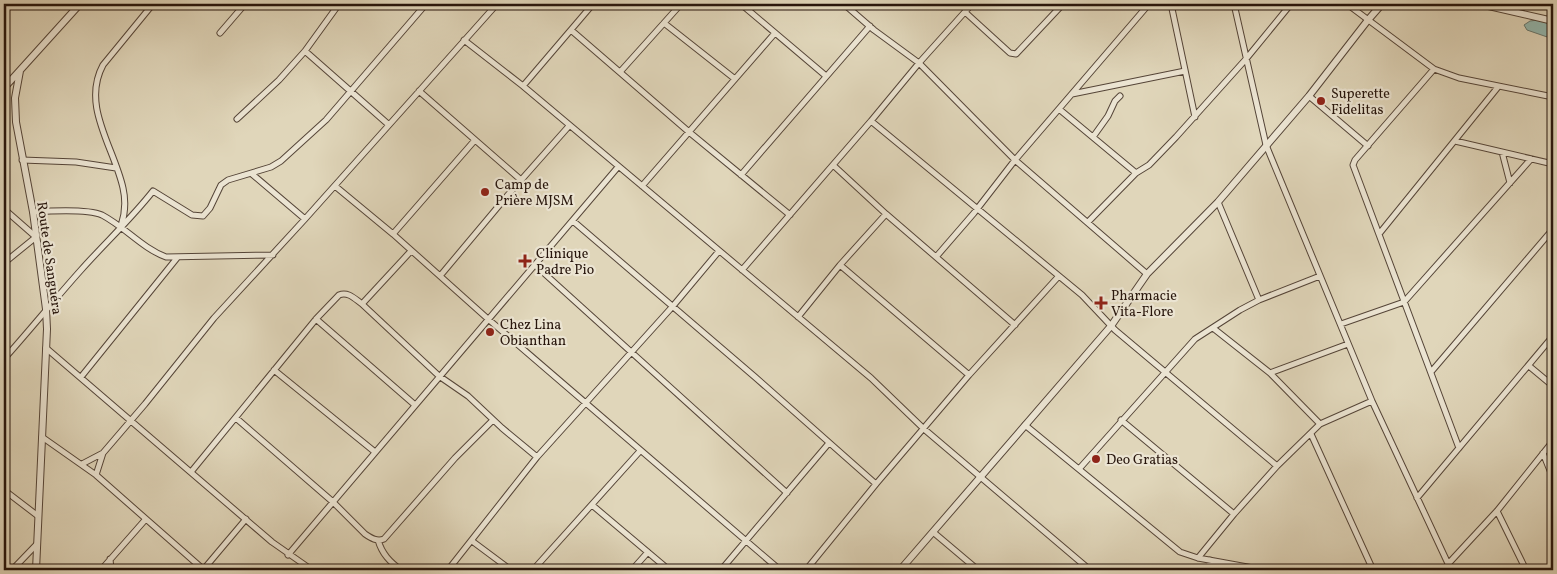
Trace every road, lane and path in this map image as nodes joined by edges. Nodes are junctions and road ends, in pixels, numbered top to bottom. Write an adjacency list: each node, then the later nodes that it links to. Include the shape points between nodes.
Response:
1 (80, 4): 33 (street)
2 (153, 4): 66 (street, via 98,74 98,116)
3 (245, 4): 26 (street)
4 (339, 4): 29 (street)
5 (426, 4): 41 (street)
6 (497, 4): 28 (street)
7 (592, 4): 25 (street)
8 (681, 4): 23 (street)
9 (741, 4): 27 (street)
10 (844, 4): 24 (street)
11 (972, 4): 20 (street)
12 (1063, 4): 20 (street, via 1016,54 1010,53)
13 (1149, 4): 43 (street)
14 (1172, 4): 34 (street)
15 (1234, 4): 30 (street)
16 (1291, 4): 30 (street)
17 (1347, 4): 21 (street)
18 (1382, 4): 21 (street)
19 (1480, 4): 22 (street)
20 (965, 12): 31 (street)
21 (1368, 20): 32 (street); 45 (street)
22 (1553, 21)
23 (664, 23): 35 (street); 37 (street)
24 (870, 26): 31 (street); 36 (street)
25 (571, 30): 35 (street); 38 (street)
26 (220, 33)
27 (775, 33): 36 (street); 37 (street)
28 (464, 40): 38 (street); 42 (street)
29 (305, 50): 41 (street); 49 (street)
30 (1246, 59): 48 (street); 57 (street)
31 (919, 63): 50 (street); 62 (street)
32 (1434, 69): 39 (street); 58 (street)
33 (20, 71): 40 (street); 61 (street, Route de Sanguéra, via 15,108)
34 (1185, 71): 43 (street); 48 (street)
35 (620, 72): 53 (street)
36 (826, 76): 69 (street)
37 (735, 79): 53 (street)
38 (523, 86): 52 (street)
39 (1498, 87): 46 (street); 56 (street)
40 (4, 88)
41 (350, 92): 51 (street); 68 (street, via 326,120 282,161)
42 (419, 92): 51 (street); 55 (street)
43 (1072, 94): 47 (street)
44 (1120, 96): 54 (street)
45 (1309, 96): 57 (street); 58 (street)
46 (1553, 97)
47 (1059, 109): 54 (street); 62 (street)
48 (1195, 117): 67 (street, via 1149,165)
49 (237, 119)
50 (871, 121): 64 (street); 75 (street)
51 (389, 125): 72 (street)
52 (569, 126): 65 (street); 70 (street)
53 (689, 132): 69 (street); 73 (street)
54 (1093, 137): 67 (street)
55 (475, 140): 70 (street); 85 (street)
56 (1455, 141): 59 (street); 86 (street)
57 (1266, 146): 74 (street); 99 (street)
58 (1368, 146): 86 (street, via 1353,165)
59 (1502, 152): 60 (street); 71 (street)
60 (1531, 159): 63 (street); 71 (street)
61 (22, 160): 66 (street, via 76,162); 77 (street, Route de Sanguéra)
62 (1015, 160): 75 (street); 82 (street)
63 (1553, 164)
64 (833, 165): 78 (street); 79 (street)
65 (618, 167): 73 (street); 81 (street)
66 (116, 168): 83 (street, via 123,187)
67 (1136, 173): 82 (street)
68 (252, 174): 80 (street); 83 (street, via 221,185 203,216 192,216 153,191)
69 (741, 175): 79 (street)
70 (521, 180): 98 (street)
71 (1510, 183): 102 (street)
72 (335, 186): 80 (street); 85 (street)
73 (642, 186): 89 (street)
74 (1218, 202): 97 (street); 101 (street)
75 (977, 208): 91 (street); 100 (street)
76 (4, 209): 87 (street)
77 (32, 212): 83 (street, via 94,213); 87 (street, Route de Sanguéra)
78 (886, 214): 91 (street); 95 (street)
79 (790, 215): 96 (street)
80 (305, 219): 90 (street)
81 (573, 221): 94 (street); 104 (street)
82 (1088, 222): 97 (street)
83 (121, 229): 92 (street, via 154,252); 105 (street)
84 (1553, 229): 121 (street)
85 (393, 234): 88 (street)
86 (1380, 234): 102 (street)
87 (36, 237): 93 (street); 105 (street, Route de Sanguéra)
88 (411, 251): 98 (street); 103 (street)
89 (719, 251): 96 (street); 104 (street)
90 (273, 255): 92 (street); 131 (street, via 198,336)
91 (936, 257): 110 (street)
92 (177, 258): 125 (street)
93 (4, 263)
94 (535, 264): 108 (street); 116 (street)
95 (840, 265): 106 (street); 123 (street)
96 (742, 270): 106 (street)
97 (1147, 274): 111 (street)
98 (440, 276): 108 (street)
99 (1320, 276): 101 (street); 109 (street)
100 (1058, 277): 110 (street); 111 (street, via 1094,306)
101 (1259, 300): 112 (street)
102 (1404, 302): 109 (street); 121 (street)
103 (362, 304): 107 (street, via 342,294); 124 (street)
104 (672, 306): 116 (street); 140 (street)
105 (46, 309): 115 (street, Route de Sanguéra); 117 (street)
106 (798, 317): 136 (street, via 871,378)
107 (316, 319): 119 (street); 129 (street)
108 (488, 320): 124 (street); 128 (street)
109 (1340, 324): 114 (street)
110 (1015, 325): 123 (street)
111 (1111, 326): 120 (street); 135 (street)
112 (1213, 328): 120 (street, via 1195,339); 122 (street)
113 (1553, 336): 118 (street)
114 (1348, 344): 122 (street); 127 (street)
115 (46, 348): 125 (street); 138 (street, Route de Sanguéra)
116 (631, 352): 128 (street); 156 (street)
117 (4, 359)
118 (1529, 366): 126 (street); 141 (street)
119 (274, 370): 130 (street); 143 (street)
120 (1166, 372): 133 (street); 148 (street)
121 (1431, 372): 141 (street)
122 (1270, 373): 134 (street)
123 (969, 375): 136 (street)
124 (439, 376): 129 (street); 132 (street, via 468,396)
125 (81, 377): 131 (street)
126 (1553, 386)
127 (1372, 401): 134 (street); 157 (street)
128 (586, 404): 142 (street); 146 (street)
129 (415, 405): 143 (street)
130 (236, 418): 150 (street); 158 (street)
131 (131, 420): 144 (street); 150 (street)
132 (493, 420): 146 (street); 166 (street, via 454,458 384,539)
133 (1121, 420): 149 (street); 161 (street)
134 (1320, 424): 137 (street)
135 (1025, 425): 149 (street); 152 (street)
136 (924, 429): 152 (street); 154 (street)
137 (1311, 434): 148 (street); 196 (street)
138 (42, 437): 147 (street); 162 (street, Route de Sanguéra)
139 (1553, 441): 145 (street)
140 (829, 443): 154 (street); 156 (street)
141 (1459, 448): 157 (street)
142 (640, 451): 159 (street); 168 (street)
143 (375, 452): 158 (street)
144 (103, 453): 147 (street); 151 (street)
145 (1543, 454): 153 (street); 160 (street)
146 (537, 457): 167 (street)
147 (82, 464): 151 (street)
148 (1277, 466): 161 (street)
149 (1078, 469): 172 (street, via 1180,552)
150 (191, 472): 163 (street)
151 (96, 476): 164 (street)
152 (981, 478): 165 (street); 193 (street)
153 (1553, 478)
154 (876, 484): 190 (street)
155 (4, 490): 162 (street)
156 (787, 493): 168 (street)
157 (1417, 498): 175 (street)
158 (333, 502): 166 (street, via 365,534); 171 (street)
159 (592, 505): 170 (street); 185 (street)
160 (1497, 511): 175 (street); 198 (street)
161 (1234, 514): 172 (street)
162 (38, 516): 169 (street, Route de Sanguéra)
163 (246, 519): 171 (street); 180 (street)
164 (145, 520): 173 (street); 180 (street)
165 (933, 532): 191 (street); 192 (street)
166 (378, 540): 182 (street, via 381,551)
167 (472, 541): 183 (street); 184 (street)
168 (745, 542): 188 (street); 189 (street)
169 (38, 544): 176 (street); 177 (street, Route de Sanguéra)
170 (648, 552): 186 (street); 187 (street)
171 (288, 554): 181 (street)
172 (1198, 558): 174 (street)
173 (110, 559): 178 (street); 179 (street)
174 (1210, 560): 194 (street); 195 (street)
175 (1448, 564): 197 (street)
176 (12, 570)
177 (36, 570)
178 (101, 570)
179 (110, 570)
180 (203, 570)
181 (312, 570)
182 (401, 570)
183 (448, 570)
184 (511, 570)
185 (534, 570)
186 (632, 570)
187 (669, 570)
188 (721, 570)
189 (780, 570)
190 (806, 570)
191 (900, 570)
192 (978, 570)
193 (1090, 570)
194 (1208, 570)
195 (1264, 570)
196 (1373, 570)
197 (1451, 570)
198 (1526, 570)

